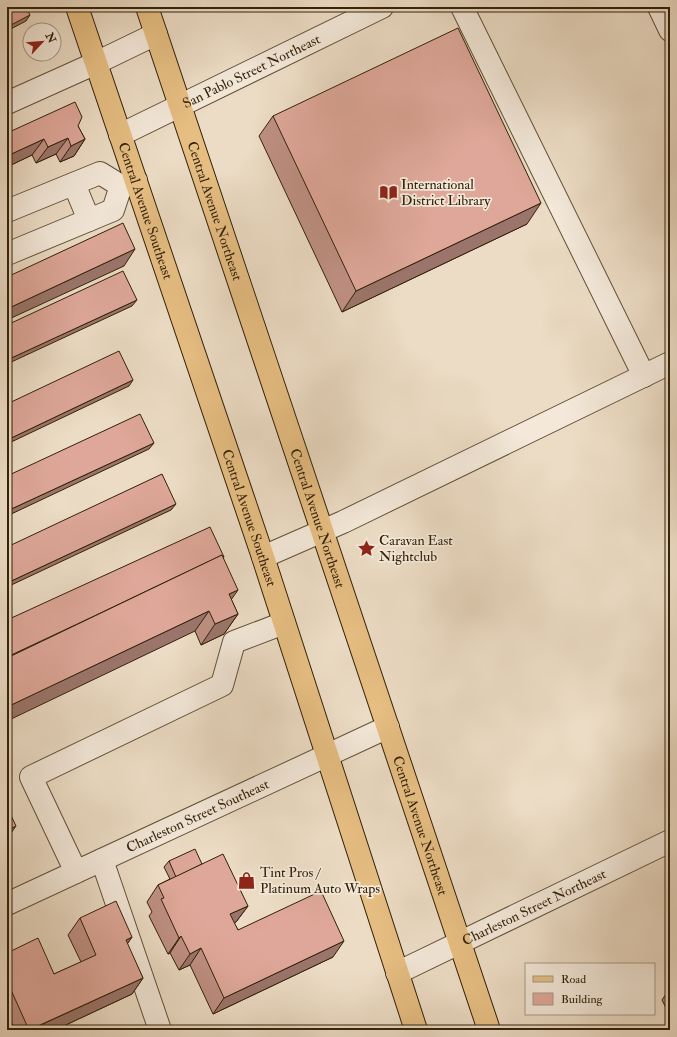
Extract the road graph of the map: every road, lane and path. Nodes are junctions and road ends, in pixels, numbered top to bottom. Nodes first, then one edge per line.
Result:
1 (77, 7) edge
2 (147, 7) edge
3 (382, 7) edge
4 (462, 7) edge
5 (659, 7) edge
6 (670, 30) edge
7 (156, 34) junction
8 (96, 63) junction
9 (7, 103) edge
10 (181, 105) junction
11 (120, 135) junction
12 (128, 183) junction
13 (74, 184) junction
14 (7, 211) edge
15 (89, 220) junction
16 (7, 254) edge
17 (670, 363) edge
18 (644, 376) junction
19 (323, 531) junction
20 (262, 557) junction
21 (284, 624) junction
22 (388, 727) junction
23 (326, 754) junction
24 (670, 841) edge
25 (102, 860) junction
26 (76, 872) junction
27 (7, 904) edge
28 (459, 942) junction
29 (397, 973) junction
30 (160, 1030) edge
31 (416, 1030) edge
32 (489, 1030) edge

1 - 8 main road, Central Avenue Southeast
2 - 7 main road, Central Avenue Northeast
3 - 10 street, San Pablo Street Northeast
4 - 18 street
5 - 6 street
7 - 8 street
7 - 10 main road, Central Avenue Northeast
8 - 9 street
8 - 11 main road, Central Avenue Southeast
10 - 11 street, San Pablo Street Northeast
10 - 19 main road, Central Avenue Northeast
11 - 12 main road, Central Avenue Southeast
12 - 13 street
12 - 15 street
12 - 20 main road, Central Avenue Southeast
13 - 14 street
13 - 15 street
15 - 16 street
17 - 18 street
18 - 19 street
19 - 20 street
19 - 22 main road, Central Avenue Northeast
20 - 21 main road, Central Avenue Southeast
21 - 23 main road, Central Avenue Southeast
21 - 26 street
22 - 23 street, Charleston Street Southeast
22 - 28 main road, Central Avenue Northeast
23 - 25 street, Charleston Street Southeast
23 - 29 main road, Central Avenue Southeast
24 - 28 street, Charleston Street Northeast
25 - 26 street, Charleston Street Southeast
25 - 30 street
26 - 27 street, Charleston Street Southeast
28 - 29 street, Charleston Street Northeast
28 - 32 main road, Central Avenue Northeast
29 - 31 main road, Central Avenue Southeast

